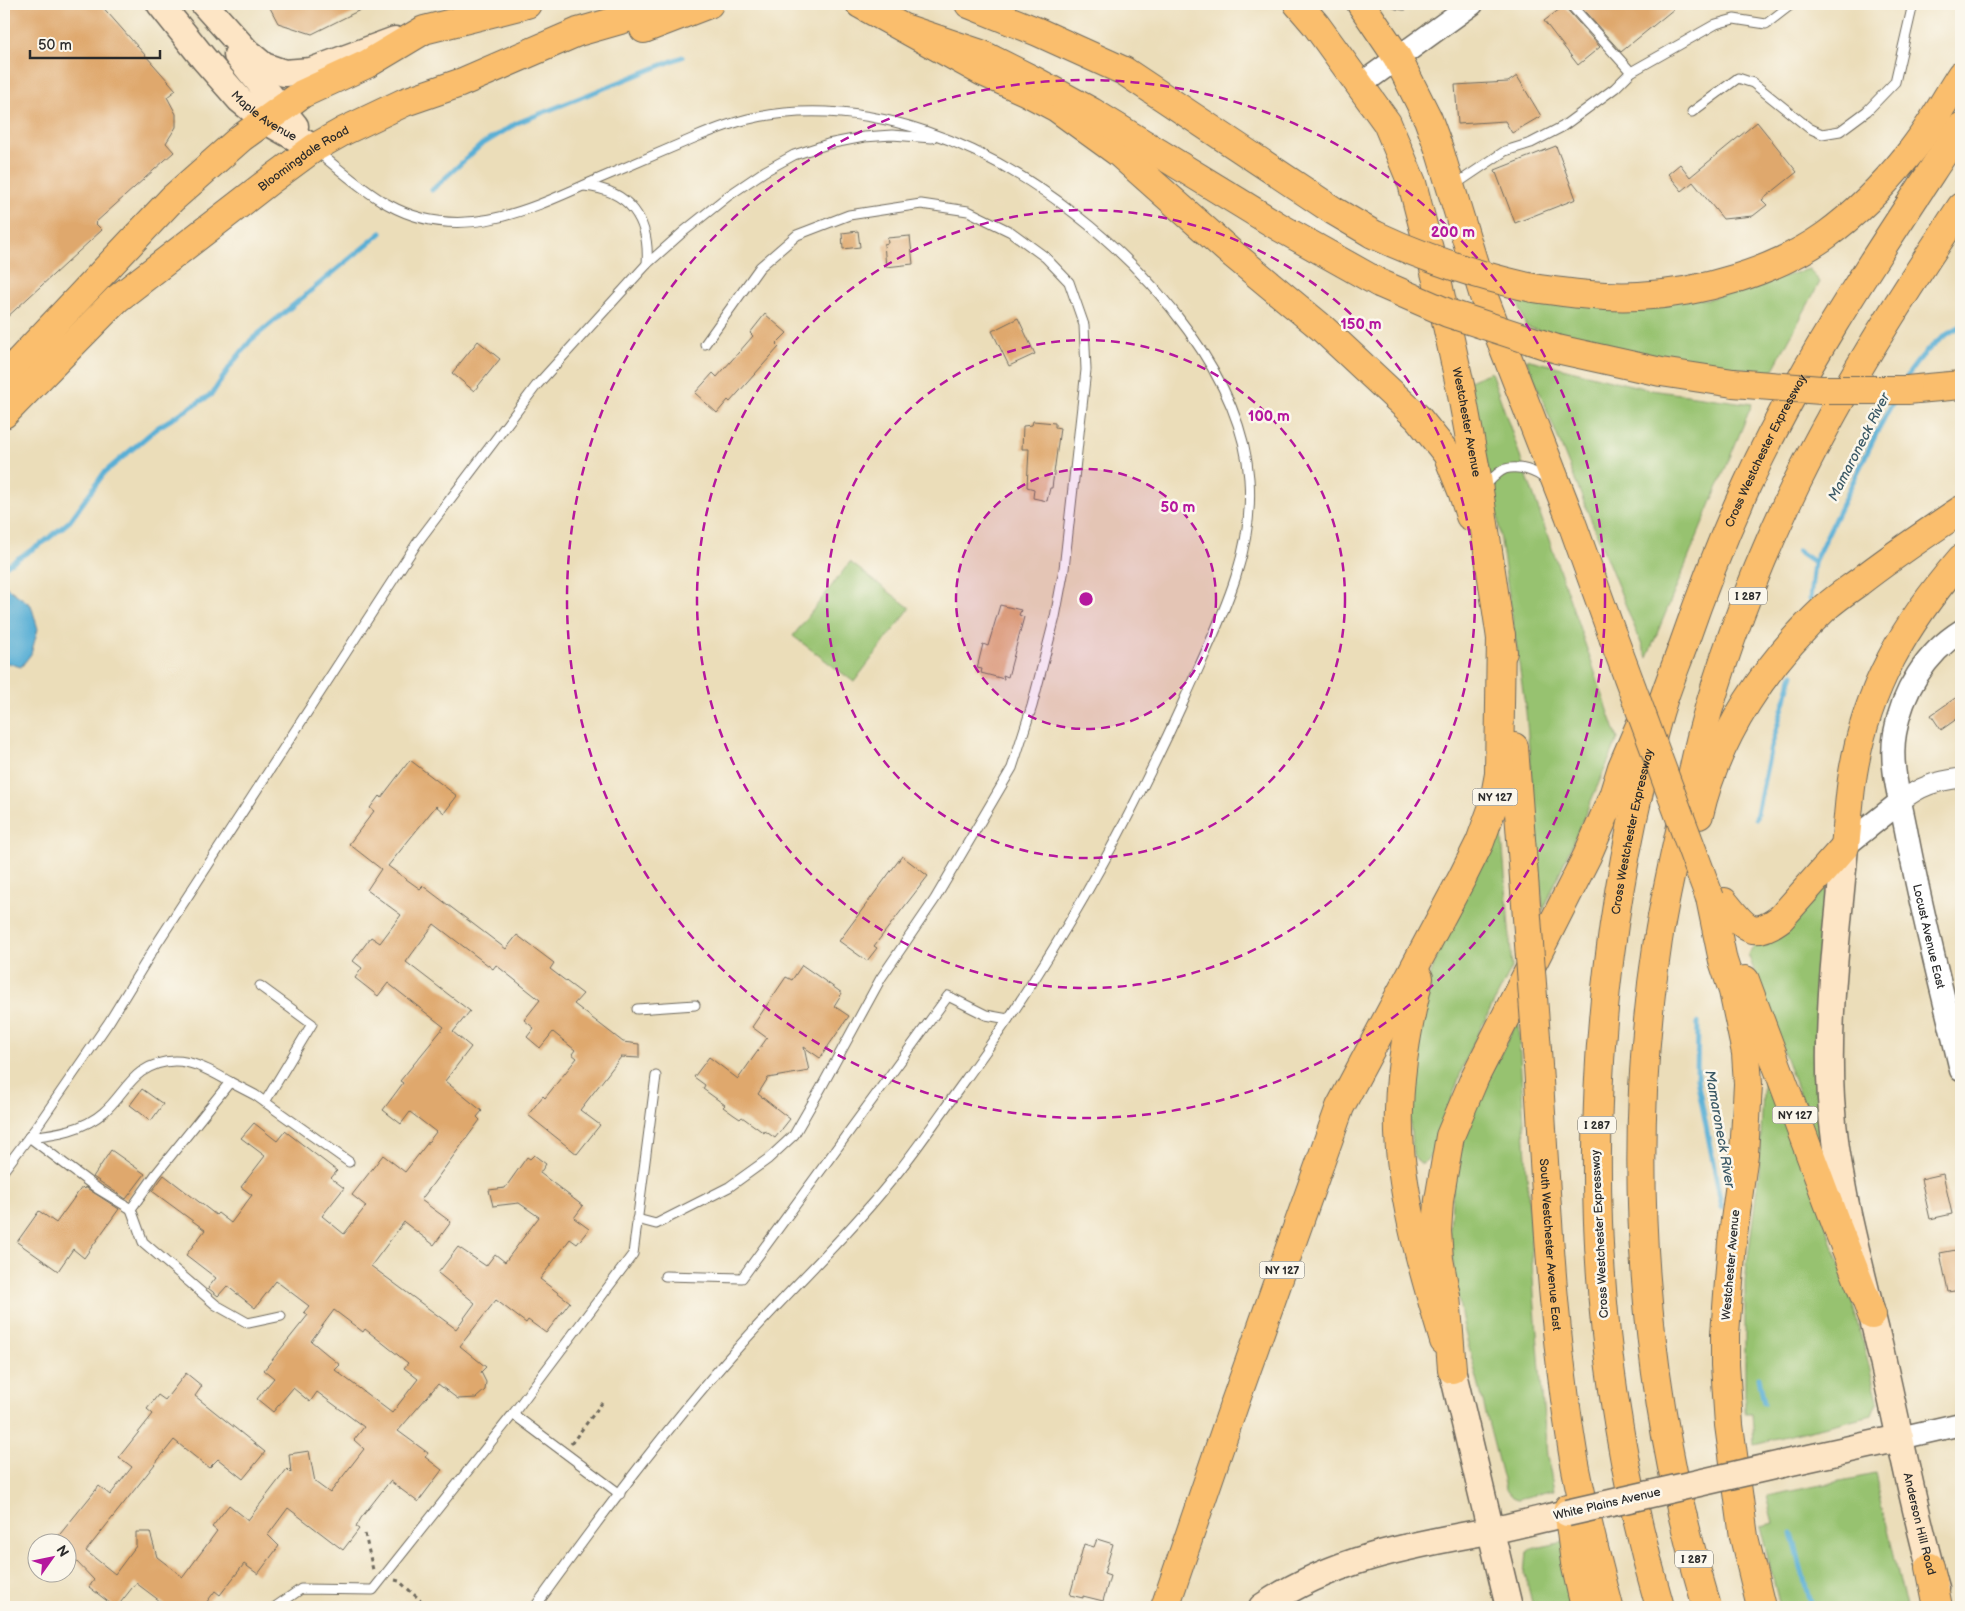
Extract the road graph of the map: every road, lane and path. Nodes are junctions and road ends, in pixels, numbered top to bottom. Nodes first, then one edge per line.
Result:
1 (160, 4) edge
2 (202, 4) edge
3 (527, 4) edge
4 (664, 4) edge
5 (709, 4) edge
6 (860, 4) edge
7 (969, 4) edge
8 (1298, 4) edge
9 (1361, 4) edge
10 (1397, 4) edge
11 (1407, 4) edge
12 (1470, 4) edge
13 (1570, 4) edge
14 (1792, 4) edge
15 (1914, 4) edge
16 (424, 30) junction
17 (907, 30) junction
18 (1397, 57) junction
19 (1631, 72) junction
20 (1961, 75) edge
21 (460, 84) junction
22 (1360, 85) junction
23 (1692, 112) dead end
24 (273, 115) junction
25 (1961, 127) edge
26 (951, 142) junction
27 (314, 148) junction
28 (584, 186) junction
29 (1451, 188) junction
30 (1961, 207) edge
31 (647, 264) junction
32 (705, 344) dead end
33 (4, 378) edge
34 (1961, 385) edge
35 (4, 414) edge
36 (1560, 491) junction
37 (1480, 492) junction
38 (1961, 510) edge
39 (1961, 559) edge
40 (1697, 604) junction
41 (1500, 622) junction
42 (1961, 631) edge
43 (1961, 778) edge
44 (1900, 802) junction
45 (1845, 846) junction
46 (1524, 878) joint
47 (1717, 910) junction
48 (1428, 945) junction
49 (260, 986) dead end
50 (695, 1005) dead end
51 (1650, 1008) junction
52 (637, 1009) dead end
53 (1008, 1019) junction
54 (1961, 1070) edge
55 (656, 1076) dead end
56 (230, 1082) junction
57 (266, 1102) junction
58 (29, 1137) junction
59 (349, 1162) dead end
60 (4, 1170) edge
61 (131, 1209) junction
62 (637, 1219) junction
63 (665, 1276) dead end
64 (1872, 1314) junction
65 (281, 1316) dead end
66 (1558, 1336) junction
67 (1452, 1369) junction
68 (602, 1403) dead end
69 (513, 1414) junction
70 (1961, 1424) edge
71 (1900, 1438) junction
72 (565, 1453) junction
73 (620, 1494) junction
74 (1490, 1531) junction
75 (1930, 1567) joint
76 (275, 1607) edge
77 (535, 1607) edge
78 (1165, 1607) edge
79 (1262, 1607) edge
80 (1509, 1607) edge
81 (1584, 1607) edge
82 (1609, 1607) edge
83 (1660, 1607) edge
84 (1707, 1607) edge
85 (1761, 1607) edge
86 (1940, 1607) edge

1 - 24 main road, Maple Avenue
2 - 16 main road
2 - 24 main road, Maple Avenue
3 - 16 main road
4 - 21 main road, Bloomingdale Road
5 - 21 main road
6 - 17 main road
7 - 20 main road, bridge
8 - 22 main road, Westchester Avenue
9 - 18 main road
10 - 11 lane
12 - 18 street
13 - 19 lane
14 - 19 lane
15 - 23 lane
16 - 24 main road
17 - 34 main road, bridge
17 - 41 main road
18 - 22 street
18 - 29 main road
19 - 29 lane
21 - 27 main road, Bloomingdale Road
22 - 37 main road, Westchester Avenue
24 - 27 main road, Maple Avenue
24 - 33 main road
25 - 40 main road, Cross Westchester Expressway / I 287
26 - 28 lane
26 - 31 lane
26 - 53 lane
27 - 28 lane
27 - 35 main road, Bloomingdale Road
28 - 31 lane
29 - 36 main road
30 - 51 main road, I 287
31 - 58 lane
32 - 62 lane
36 - 37 lane
36 - 47 main road, bridge
37 - 41 main road, Westchester Avenue
38 - 51 main road
39 - 45 main road
40 - 67 main road
40 - 83 main road, Cross Westchester Expressway / I 287
41 - 46 main road, Westchester Avenue
41 - 48 main road, NY 127
42 - 44 street, Locust Avenue East
43 - 44 street
44 - 45 street
44 - 54 street, Locust Avenue East
45 - 47 main road
45 - 64 main road
46 - 66 main road, South Westchester Avenue East, bridge
47 - 64 main road, NY 127
47 - 85 main road, Westchester Avenue
48 - 67 main road
48 - 78 main road, NY 127
49 - 57 lane
50 - 52 lane
51 - 84 main road, I 287
53 - 63 lane
53 - 73 lane
55 - 62 lane
56 - 57 lane
56 - 58 lane
56 - 61 lane
57 - 59 lane
58 - 60 lane
58 - 61 lane
61 - 65 lane
62 - 69 lane
64 - 71 main road, NY 127
66 - 81 main road
66 - 82 main road, South Westchester Avenue East
67 - 74 main road
68 - 72 path
69 - 72 lane
69 - 76 lane
70 - 71 street, White Plains Avenue
71 - 74 main road, White Plains Avenue, bridge
71 - 75 main road, Anderson Hill Road
72 - 73 lane
73 - 77 lane
74 - 79 main road, White Plains Avenue
74 - 80 main road
75 - 86 main road

